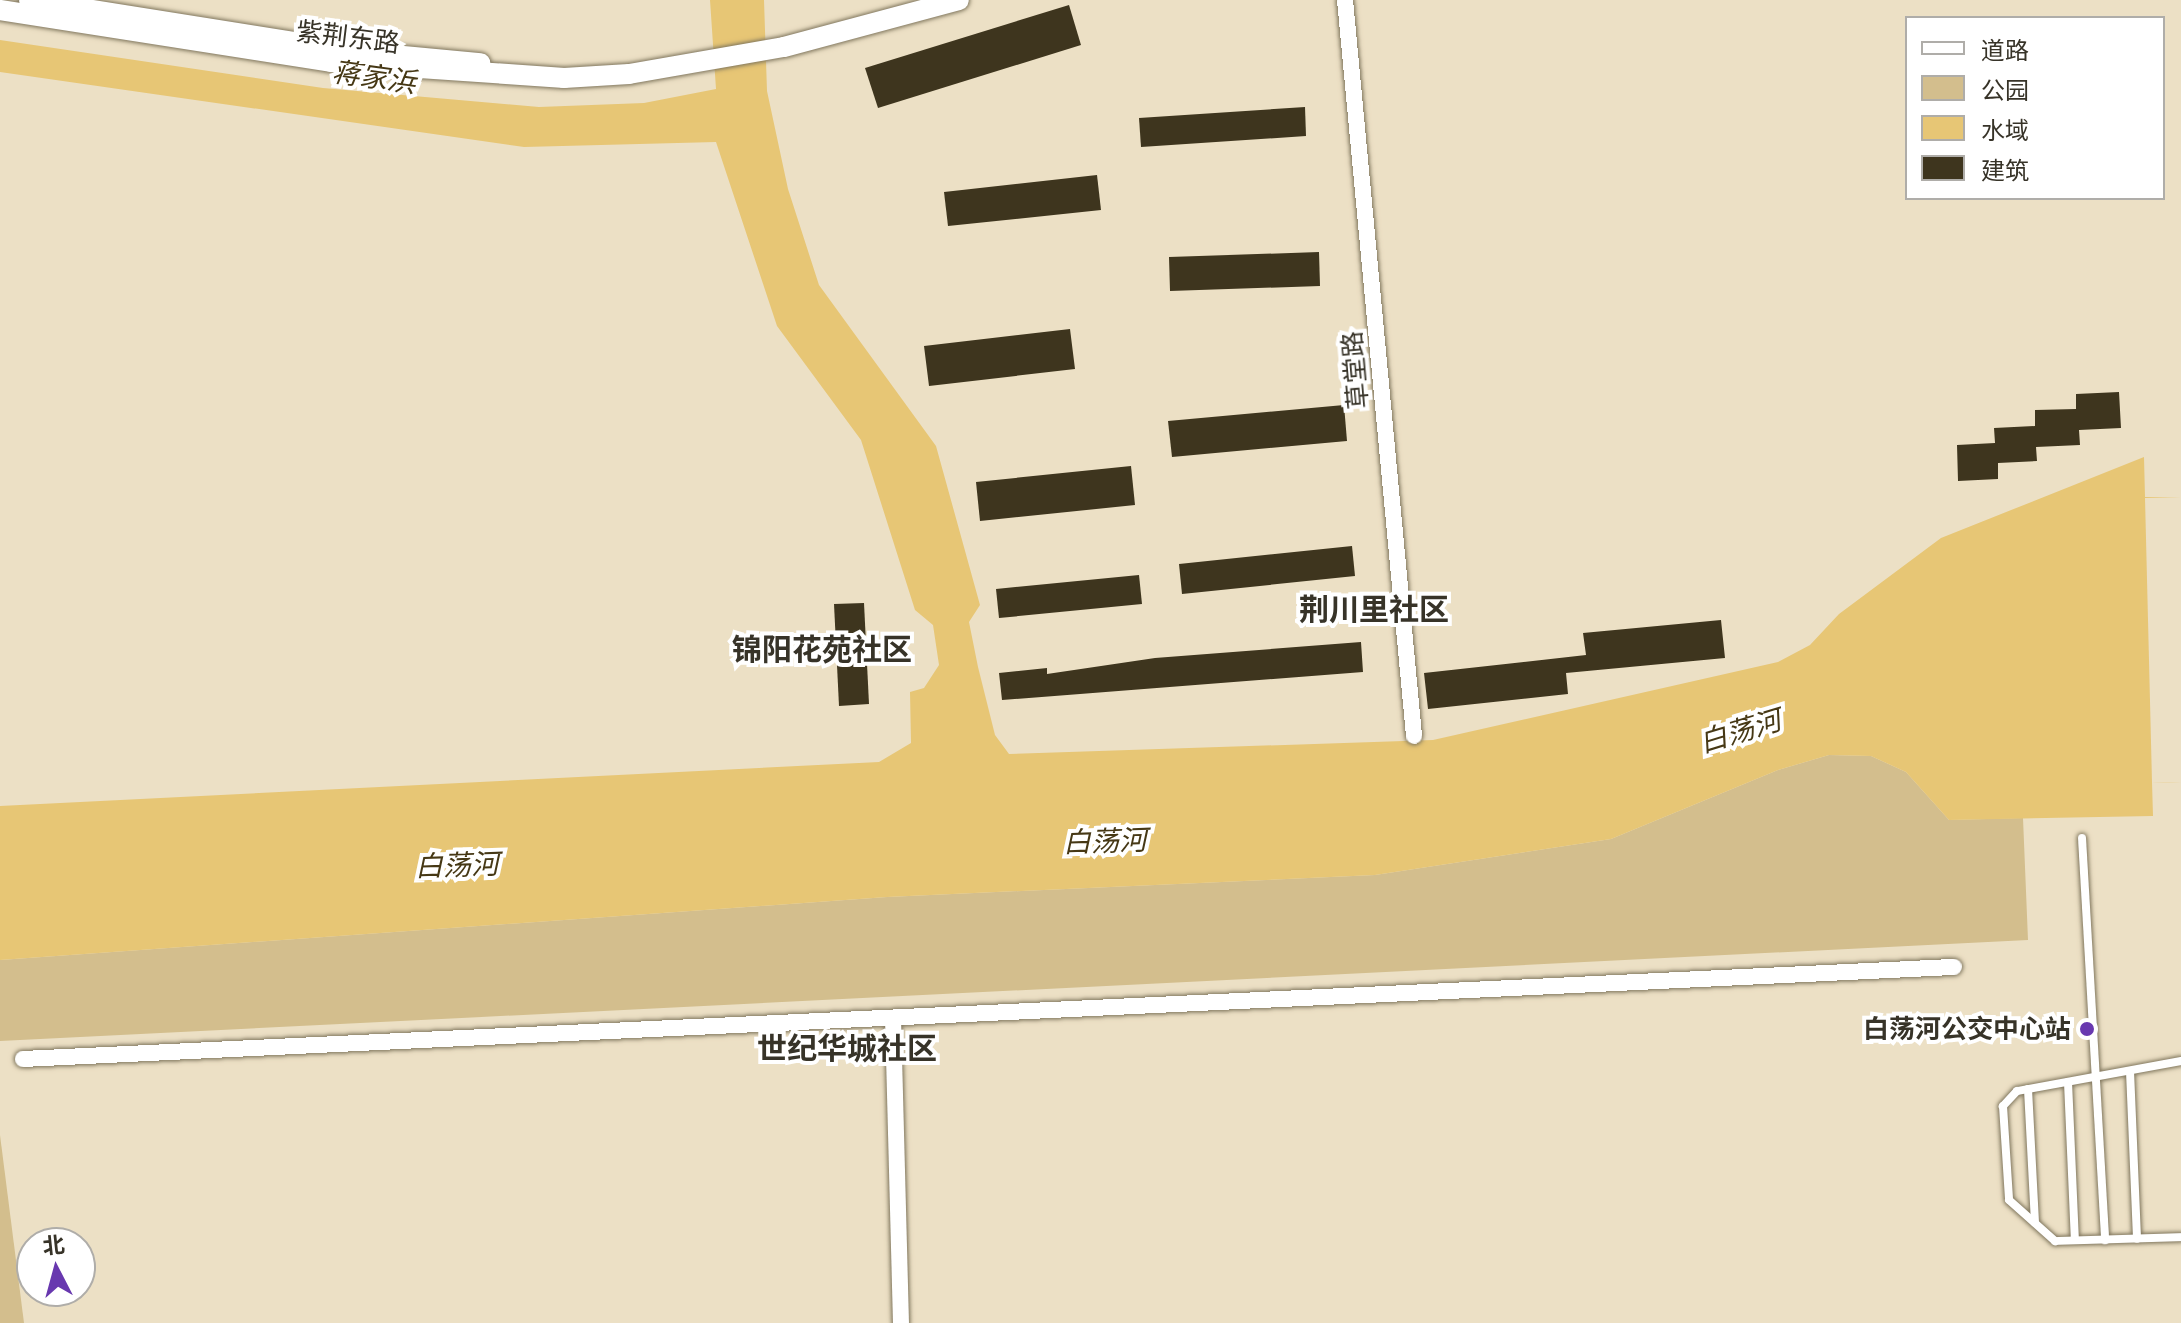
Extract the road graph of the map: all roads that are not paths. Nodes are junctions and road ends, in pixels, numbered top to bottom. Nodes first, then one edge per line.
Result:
1 (29, 0) edge
2 (917, 0) edge
3 (959, 0) edge
4 (1345, 0) edge
5 (0, 10) edge
6 (782, 42) junction
7 (690, 60) junction
8 (1414, 736) dead end
9 (2082, 838) dead end
10 (1954, 967) dead end
11 (893, 1018) junction
12 (23, 1059) dead end
13 (2181, 1061) edge
14 (2130, 1071) junction
15 (2097, 1076) junction
16 (2068, 1082) junction
17 (2028, 1089) junction
18 (2035, 1223) junction
19 (2181, 1237) edge
20 (2137, 1239) junction
21 (2075, 1240) junction
22 (2105, 1240) junction
23 (901, 1323) edge

1 - 7 street, 紫荆东路
2 - 6 street
3 - 6 street
4 - 8 street, 草堂路
5 - 7 street, 紫荆东路
6 - 7 street
9 - 15 lane
10 - 11 street
11 - 12 street
11 - 23 street
13 - 14 lane
14 - 15 lane
14 - 20 lane
15 - 16 lane
15 - 22 lane
16 - 17 lane
16 - 21 lane
17 - 18 lane
17 - 18 lane
18 - 21 lane
19 - 20 lane
20 - 22 lane
21 - 22 lane

